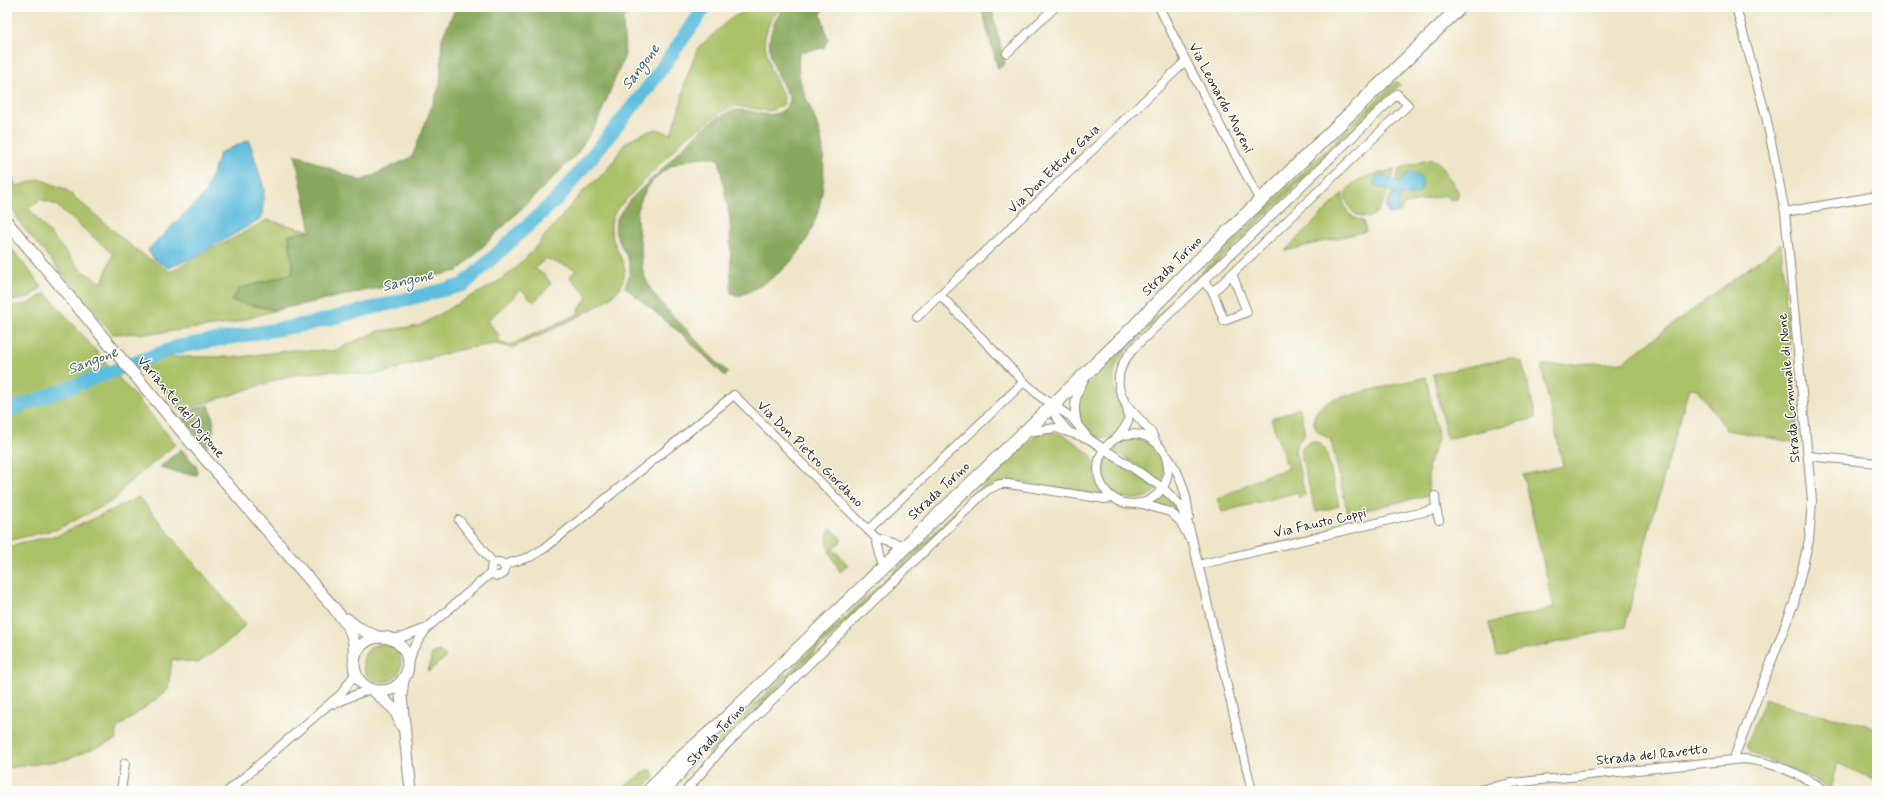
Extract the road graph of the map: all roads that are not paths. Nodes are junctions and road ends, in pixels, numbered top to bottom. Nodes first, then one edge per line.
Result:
1 (1055, 7) edge
2 (1159, 7) edge
3 (1460, 7) edge
4 (1736, 7) edge
5 (1007, 53) dead end
6 (1186, 61) junction
7 (1877, 196) edge
8 (1260, 201) junction
9 (1786, 212) junction
10 (7, 222) edge
11 (1230, 256) junction
12 (1240, 267) junction
13 (1232, 274) junction
14 (1203, 281) junction
15 (1213, 292) junction
16 (940, 295) junction
17 (917, 317) dead end
18 (1088, 372) junction
19 (1024, 382) junction
20 (1126, 403) junction
21 (1052, 406) junction
22 (1077, 424) junction
23 (1025, 432) junction
24 (1068, 432) junction
25 (1118, 437) junction
26 (1089, 439) junction
27 (1155, 441) junction
28 (1104, 449) junction
29 (1166, 454) junction
30 (1809, 456) junction
31 (1877, 464) edge
32 (1163, 488) junction
33 (1435, 496) dead end
34 (1113, 498) junction
35 (1139, 503) junction
36 (1436, 509) junction
37 (459, 520) dead end
38 (1439, 520) dead end
39 (1189, 526) junction
40 (868, 530) junction
41 (876, 538) junction
42 (904, 546) junction
43 (1194, 547) junction
44 (493, 563) junction
45 (503, 565) junction
46 (1198, 565) junction
47 (883, 567) junction
48 (491, 573) junction
49 (334, 608) junction
50 (427, 628) junction
51 (377, 637) junction
52 (390, 639) junction
53 (354, 657) junction
54 (408, 666) junction
55 (355, 674) junction
56 (404, 679) junction
57 (372, 690) junction
58 (317, 715) junction
59 (719, 725) junction
60 (404, 733) junction
61 (1733, 760) junction
62 (125, 763) dead end
63 (121, 791) edge
64 (228, 791) edge
65 (411, 791) edge
66 (649, 791) edge
67 (664, 791) edge
68 (670, 791) edge
69 (686, 791) edge
70 (1252, 791) edge
71 (1475, 791) edge
72 (1826, 791) edge

1 - 5 street
2 - 6 street, Via Leonardo Moreni
3 - 8 main road, Strada Torino
4 - 9 street, Strada Comunale di None
6 - 8 street, Via Leonardo Moreni
6 - 16 street, Via Don Ettore Gaia
7 - 9 street
8 - 18 main road, Strada Torino
9 - 30 street, Strada Comunale di None
10 - 49 street, Variante del Dojrone
11 - 12 street
11 - 12 street
11 - 14 street
12 - 13 street
13 - 15 street
13 - 15 street
14 - 15 street
14 - 20 street
16 - 17 street, Via Don Ettore Gaia
16 - 19 street
18 - 21 main road, Strada Torino
18 - 22 street
19 - 21 street
19 - 40 street, Strada Torino
20 - 25 street
20 - 27 street
21 - 22 street
21 - 23 main road, Strada Torino
21 - 24 street
22 - 26 street
23 - 24 street
23 - 42 main road, Strada Torino
24 - 26 street
25 - 27 street
25 - 28 street
26 - 28 street
27 - 29 street
28 - 32 street
28 - 34 street
29 - 32 street
29 - 39 street
30 - 31 street
30 - 61 street, Strada Comunale di None
32 - 35 street
32 - 39 street
33 - 36 street
34 - 35 street
34 - 69 street, Strada Torino
35 - 43 street
36 - 38 street
36 - 46 street, Via Fausto Coppi
37 - 44 street
39 - 43 street
40 - 41 street
40 - 45 street, Via Don Pietro Giordano
41 - 42 street
41 - 47 street
42 - 47 main road, Strada Torino
43 - 46 street
44 - 45 street
44 - 48 street
45 - 48 street
46 - 70 street
47 - 59 main road, Strada Torino
48 - 50 street
49 - 51 street, Variante del Dojrone
49 - 53 street, Variante del Dojrone
50 - 52 street
50 - 54 street
51 - 52 street
51 - 53 street
52 - 54 street
53 - 55 street
54 - 56 street
55 - 57 street
55 - 58 street
56 - 57 street
56 - 60 street
57 - 58 street
57 - 60 street
58 - 64 street
59 - 66 main road, Strada Torino
59 - 67 main road, Strada Torino
59 - 68 main road
60 - 65 street
61 - 71 street, Strada del Ravetto
61 - 72 street, Strada del Ravetto
62 - 63 street

